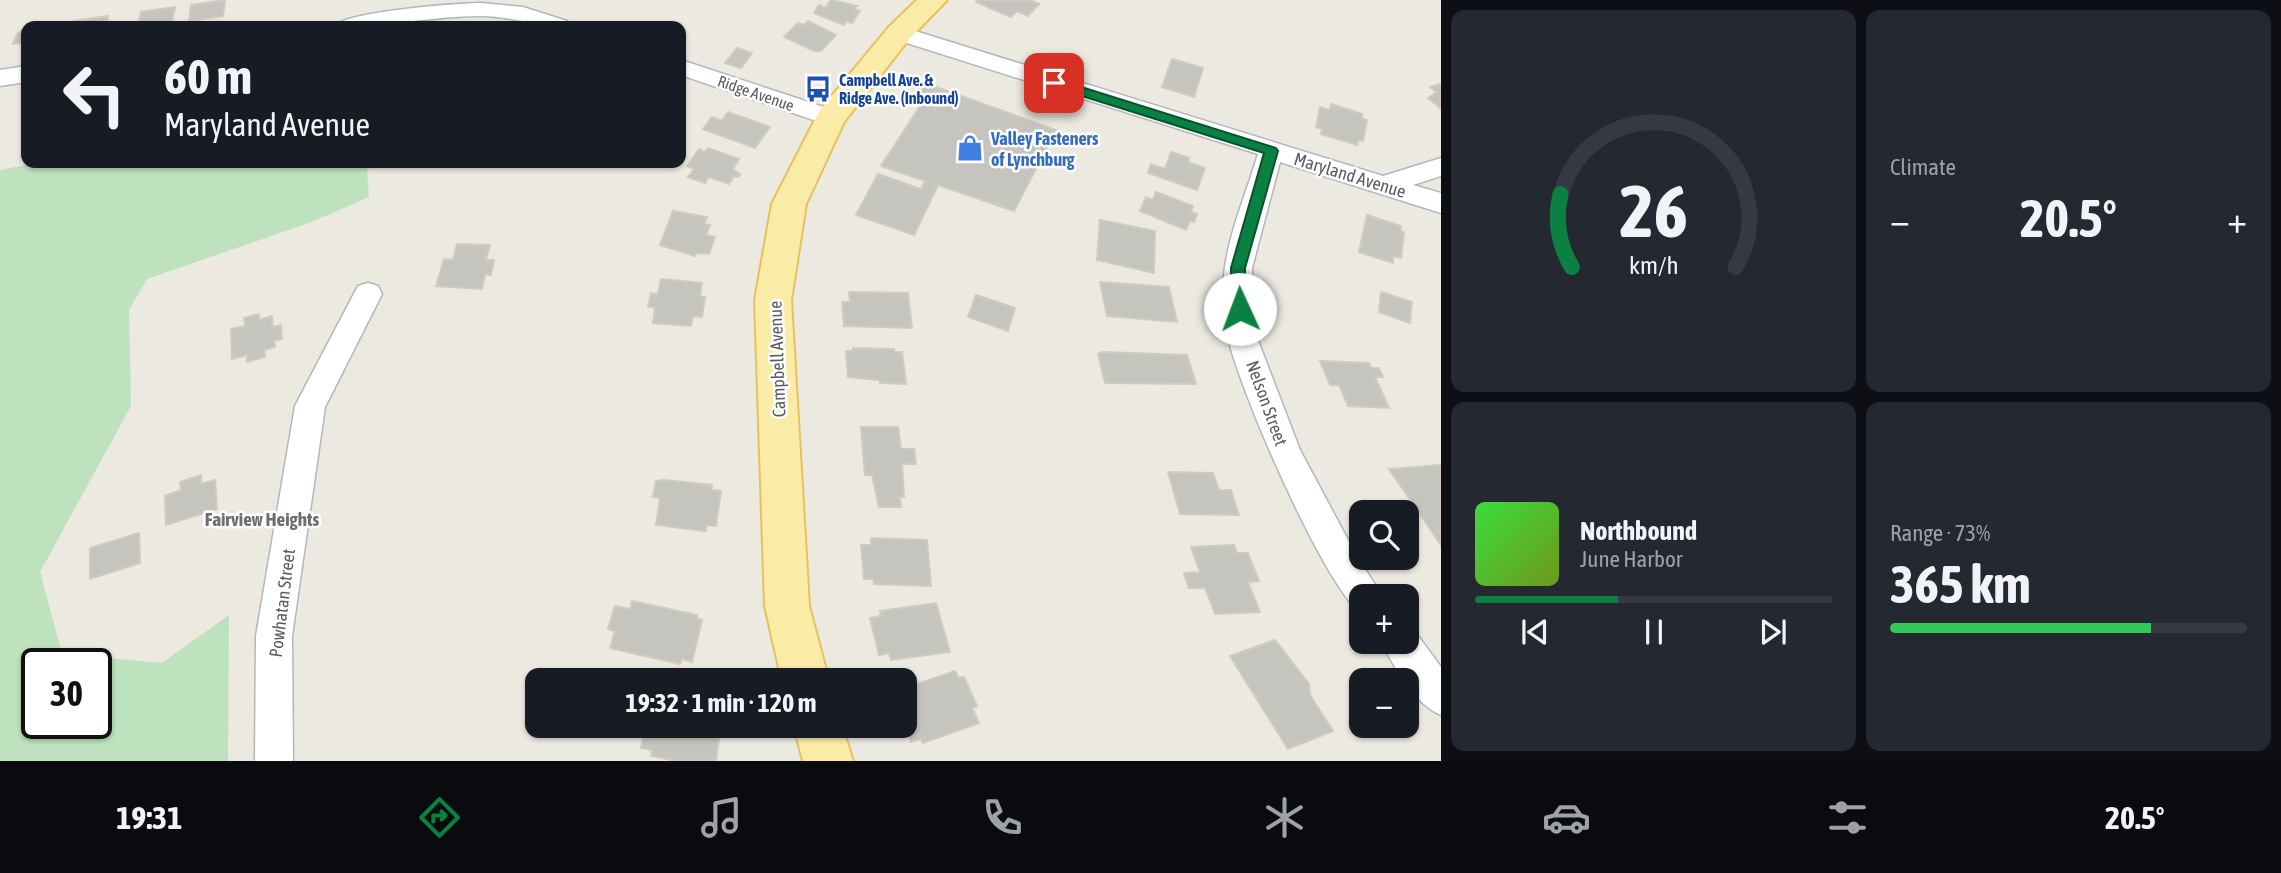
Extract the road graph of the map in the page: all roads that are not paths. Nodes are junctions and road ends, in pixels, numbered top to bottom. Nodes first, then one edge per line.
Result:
1 (933, 0) edge
2 (381, 21) edge
3 (543, 21) edge
4 (899, 33) junction
5 (686, 70) edge
6 (21, 75) edge
7 (0, 78) edge
8 (831, 118) junction
9 (1271, 151) junction
10 (1441, 167) edge
11 (1383, 185) junction
12 (1441, 203) edge
13 (368, 294) dead end
14 (1356, 584) edge
15 (1409, 654) edge
16 (803, 668) edge
17 (1441, 697) edge
18 (821, 738) edge
19 (274, 761) edge
20 (828, 761) edge

1 - 4 main road, Campbell Avenue
2 - 3 street
4 - 8 main road, Campbell Avenue
4 - 9 street, Maryland Avenue
5 - 8 street, Ridge Avenue
6 - 7 street
8 - 16 main road, Campbell Avenue
9 - 11 street, Maryland Avenue
9 - 14 street, Nelson Street
10 - 11 street
11 - 12 street, Maryland Avenue
13 - 19 street, Powhatan Street
15 - 17 street
18 - 20 main road

